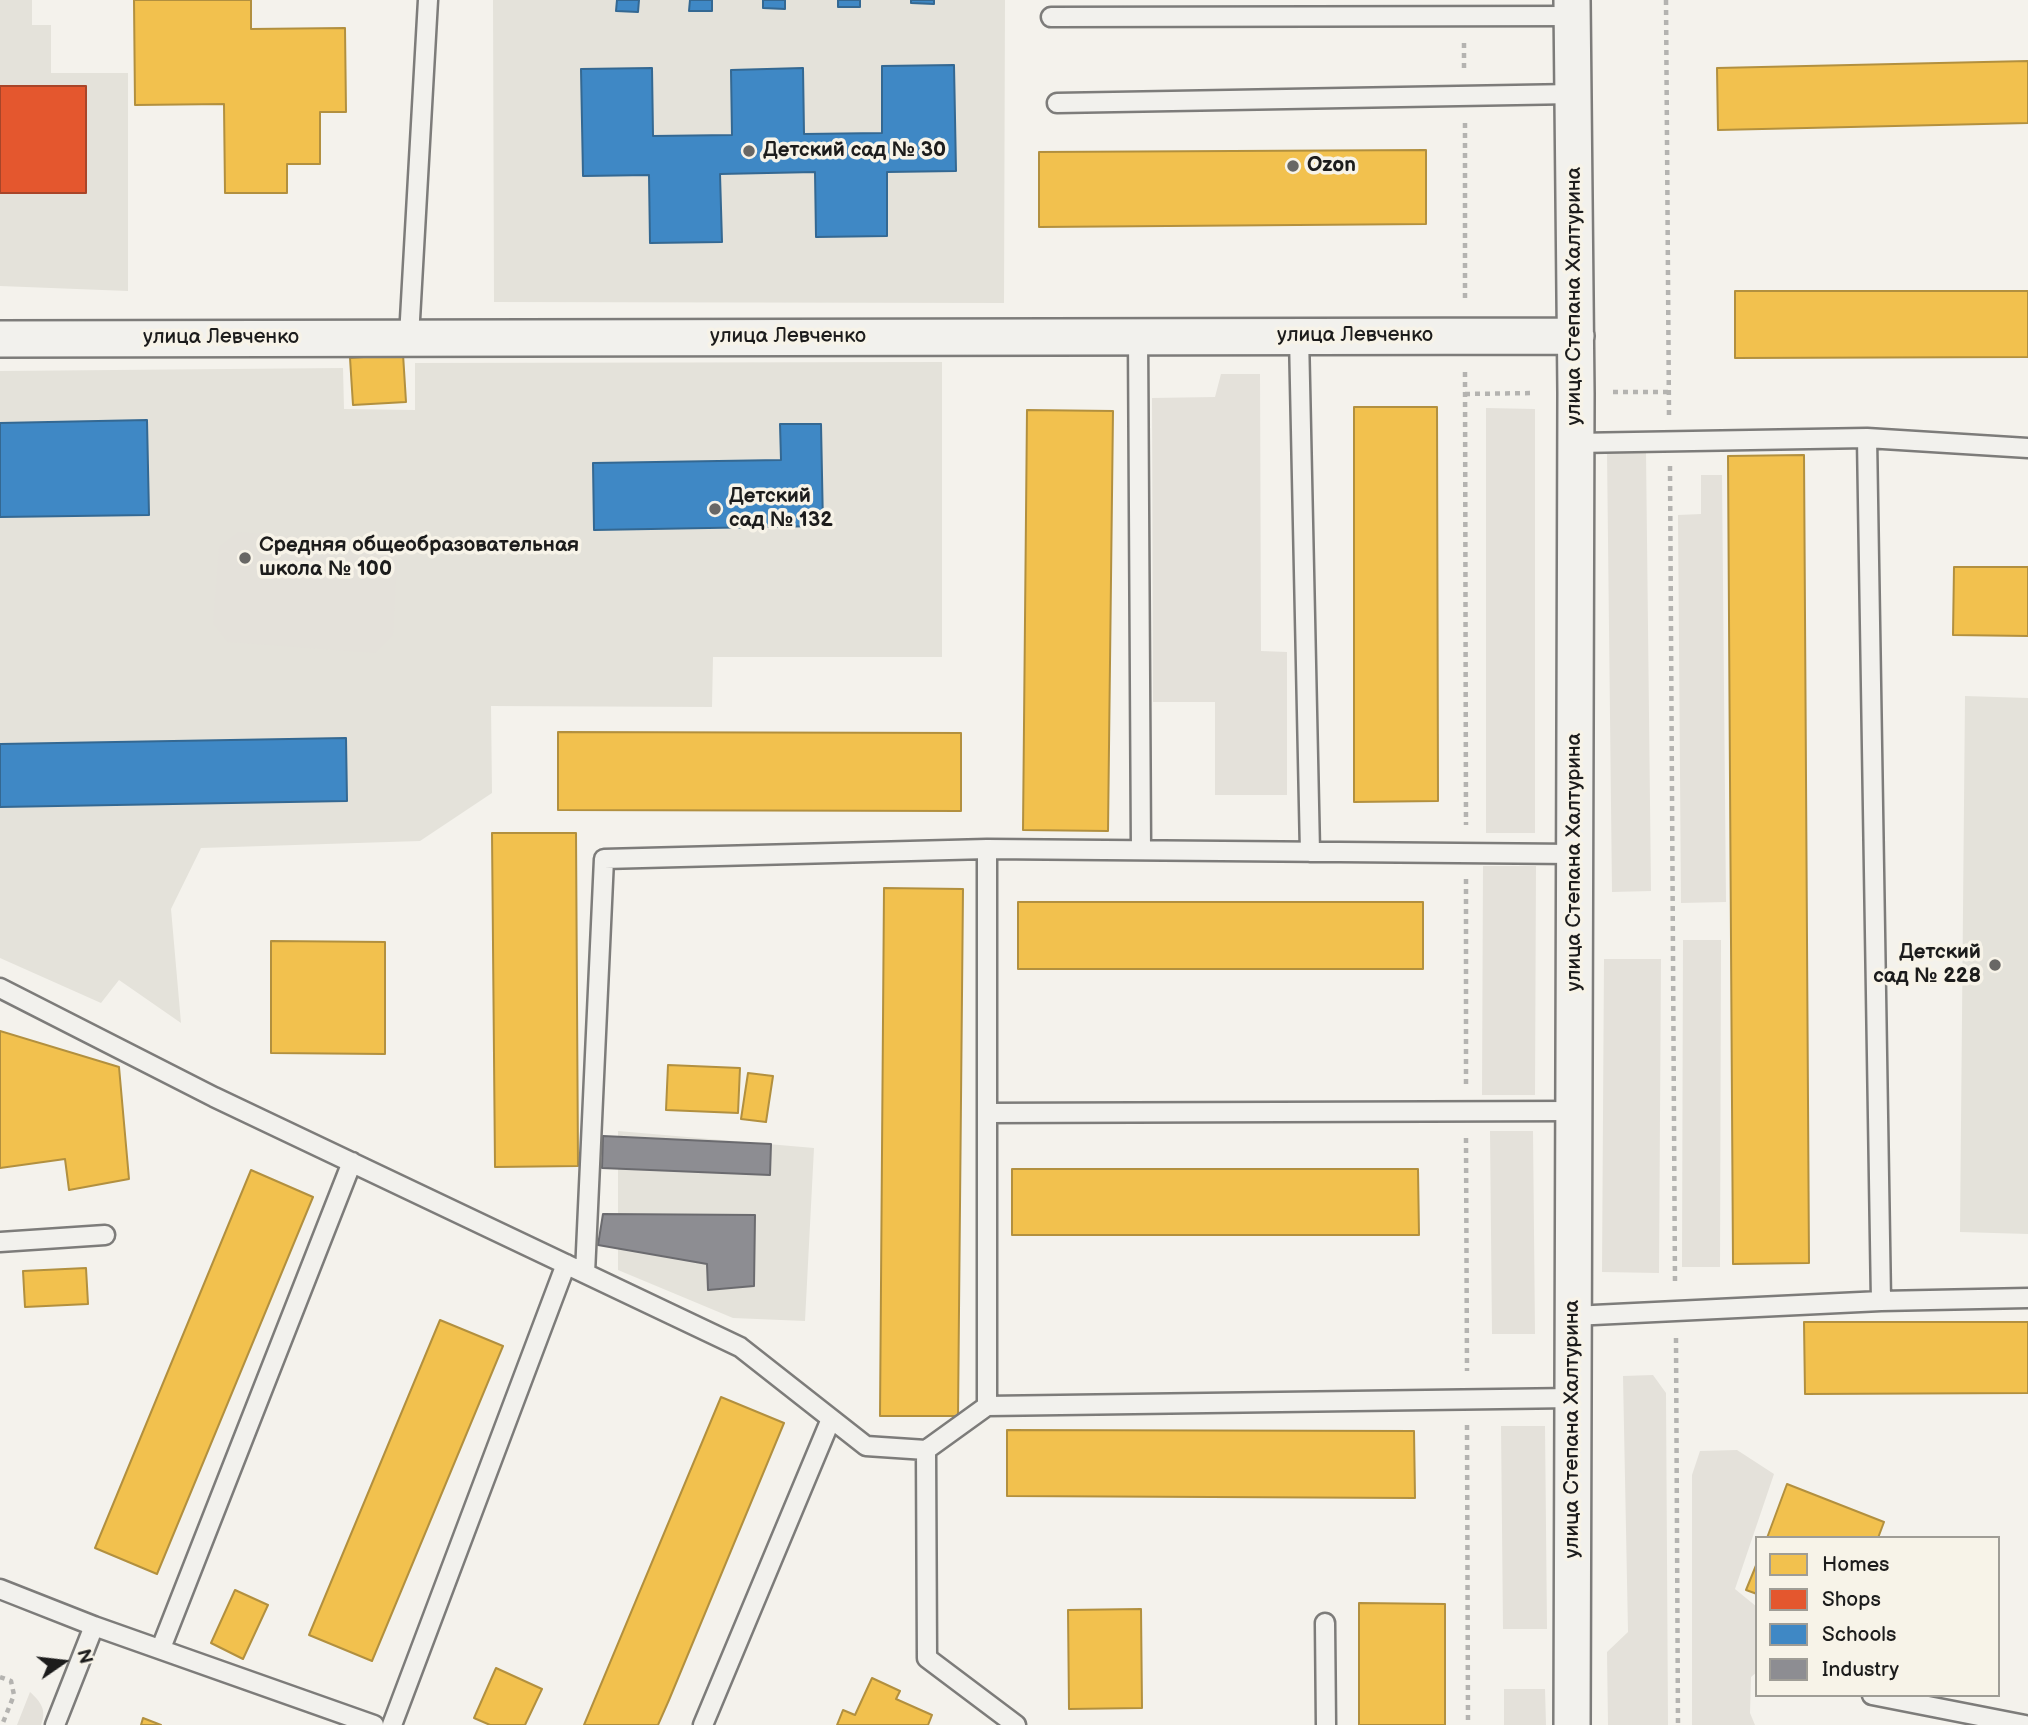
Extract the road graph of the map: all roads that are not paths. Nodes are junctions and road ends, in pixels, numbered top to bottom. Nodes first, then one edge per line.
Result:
1 (428, 0) edge
2 (1573, 8) edge
3 (1051, 17) dead end
4 (1573, 94) junction
5 (1057, 103) dead end
6 (1138, 336) junction
7 (1299, 336) junction
8 (1576, 336) junction
9 (409, 337) junction
10 (0, 339) edge
11 (1867, 438) junction
12 (1576, 443) junction
13 (2028, 448) edge
14 (987, 849) junction
15 (1141, 850) junction
16 (1310, 852) junction
17 (1575, 854) junction
18 (0, 988) edge
19 (1574, 1111) junction
20 (987, 1113) junction
21 (352, 1163) junction
22 (105, 1236) dead end
23 (0, 1242) edge
24 (566, 1264) junction
25 (585, 1273) junction
26 (2028, 1298) edge
27 (1881, 1301) junction
28 (1573, 1316) junction
29 (1573, 1398) junction
30 (987, 1406) junction
31 (831, 1419) junction
32 (926, 1450) junction
33 (0, 1589) edge
34 (1325, 1623) dead end
35 (94, 1626) junction
36 (161, 1648) junction
37 (1882, 1697) edge
38 (55, 1725) edge
39 (374, 1725) edge
40 (392, 1725) edge
41 (703, 1725) edge
42 (1016, 1725) edge
43 (1326, 1725) edge
44 (1572, 1725) edge
45 (2027, 1725) edge

1 - 9 lane
2 - 3 lane
2 - 4 street, улица Степана Халтурина
4 - 5 lane
4 - 8 street, улица Степана Халтурина
6 - 7 street, улица Левченко
6 - 9 street, улица Левченко
6 - 15 lane
7 - 8 street, улица Левченко
7 - 16 lane
8 - 12 street, улица Степана Халтурина
9 - 10 street, улица Левченко
11 - 12 lane
11 - 13 lane
11 - 27 lane
12 - 17 street, улица Степана Халтурина
14 - 15 lane
14 - 20 lane
14 - 25 lane
15 - 16 lane
16 - 17 lane
17 - 19 street, улица Степана Халтурина
18 - 21 lane
19 - 20 lane
19 - 28 street, улица Степана Халтурина
20 - 30 lane
21 - 24 lane
21 - 36 lane
22 - 23 lane
24 - 25 lane
24 - 40 lane
25 - 31 lane
26 - 27 lane
27 - 28 lane
28 - 29 street, улица Степана Халтурина
29 - 30 lane
29 - 44 street, улица Степана Халтурина
30 - 32 lane
31 - 32 lane
31 - 41 lane
32 - 42 lane
33 - 35 lane
34 - 43 lane
35 - 36 lane
35 - 38 lane
36 - 39 lane
37 - 45 lane

